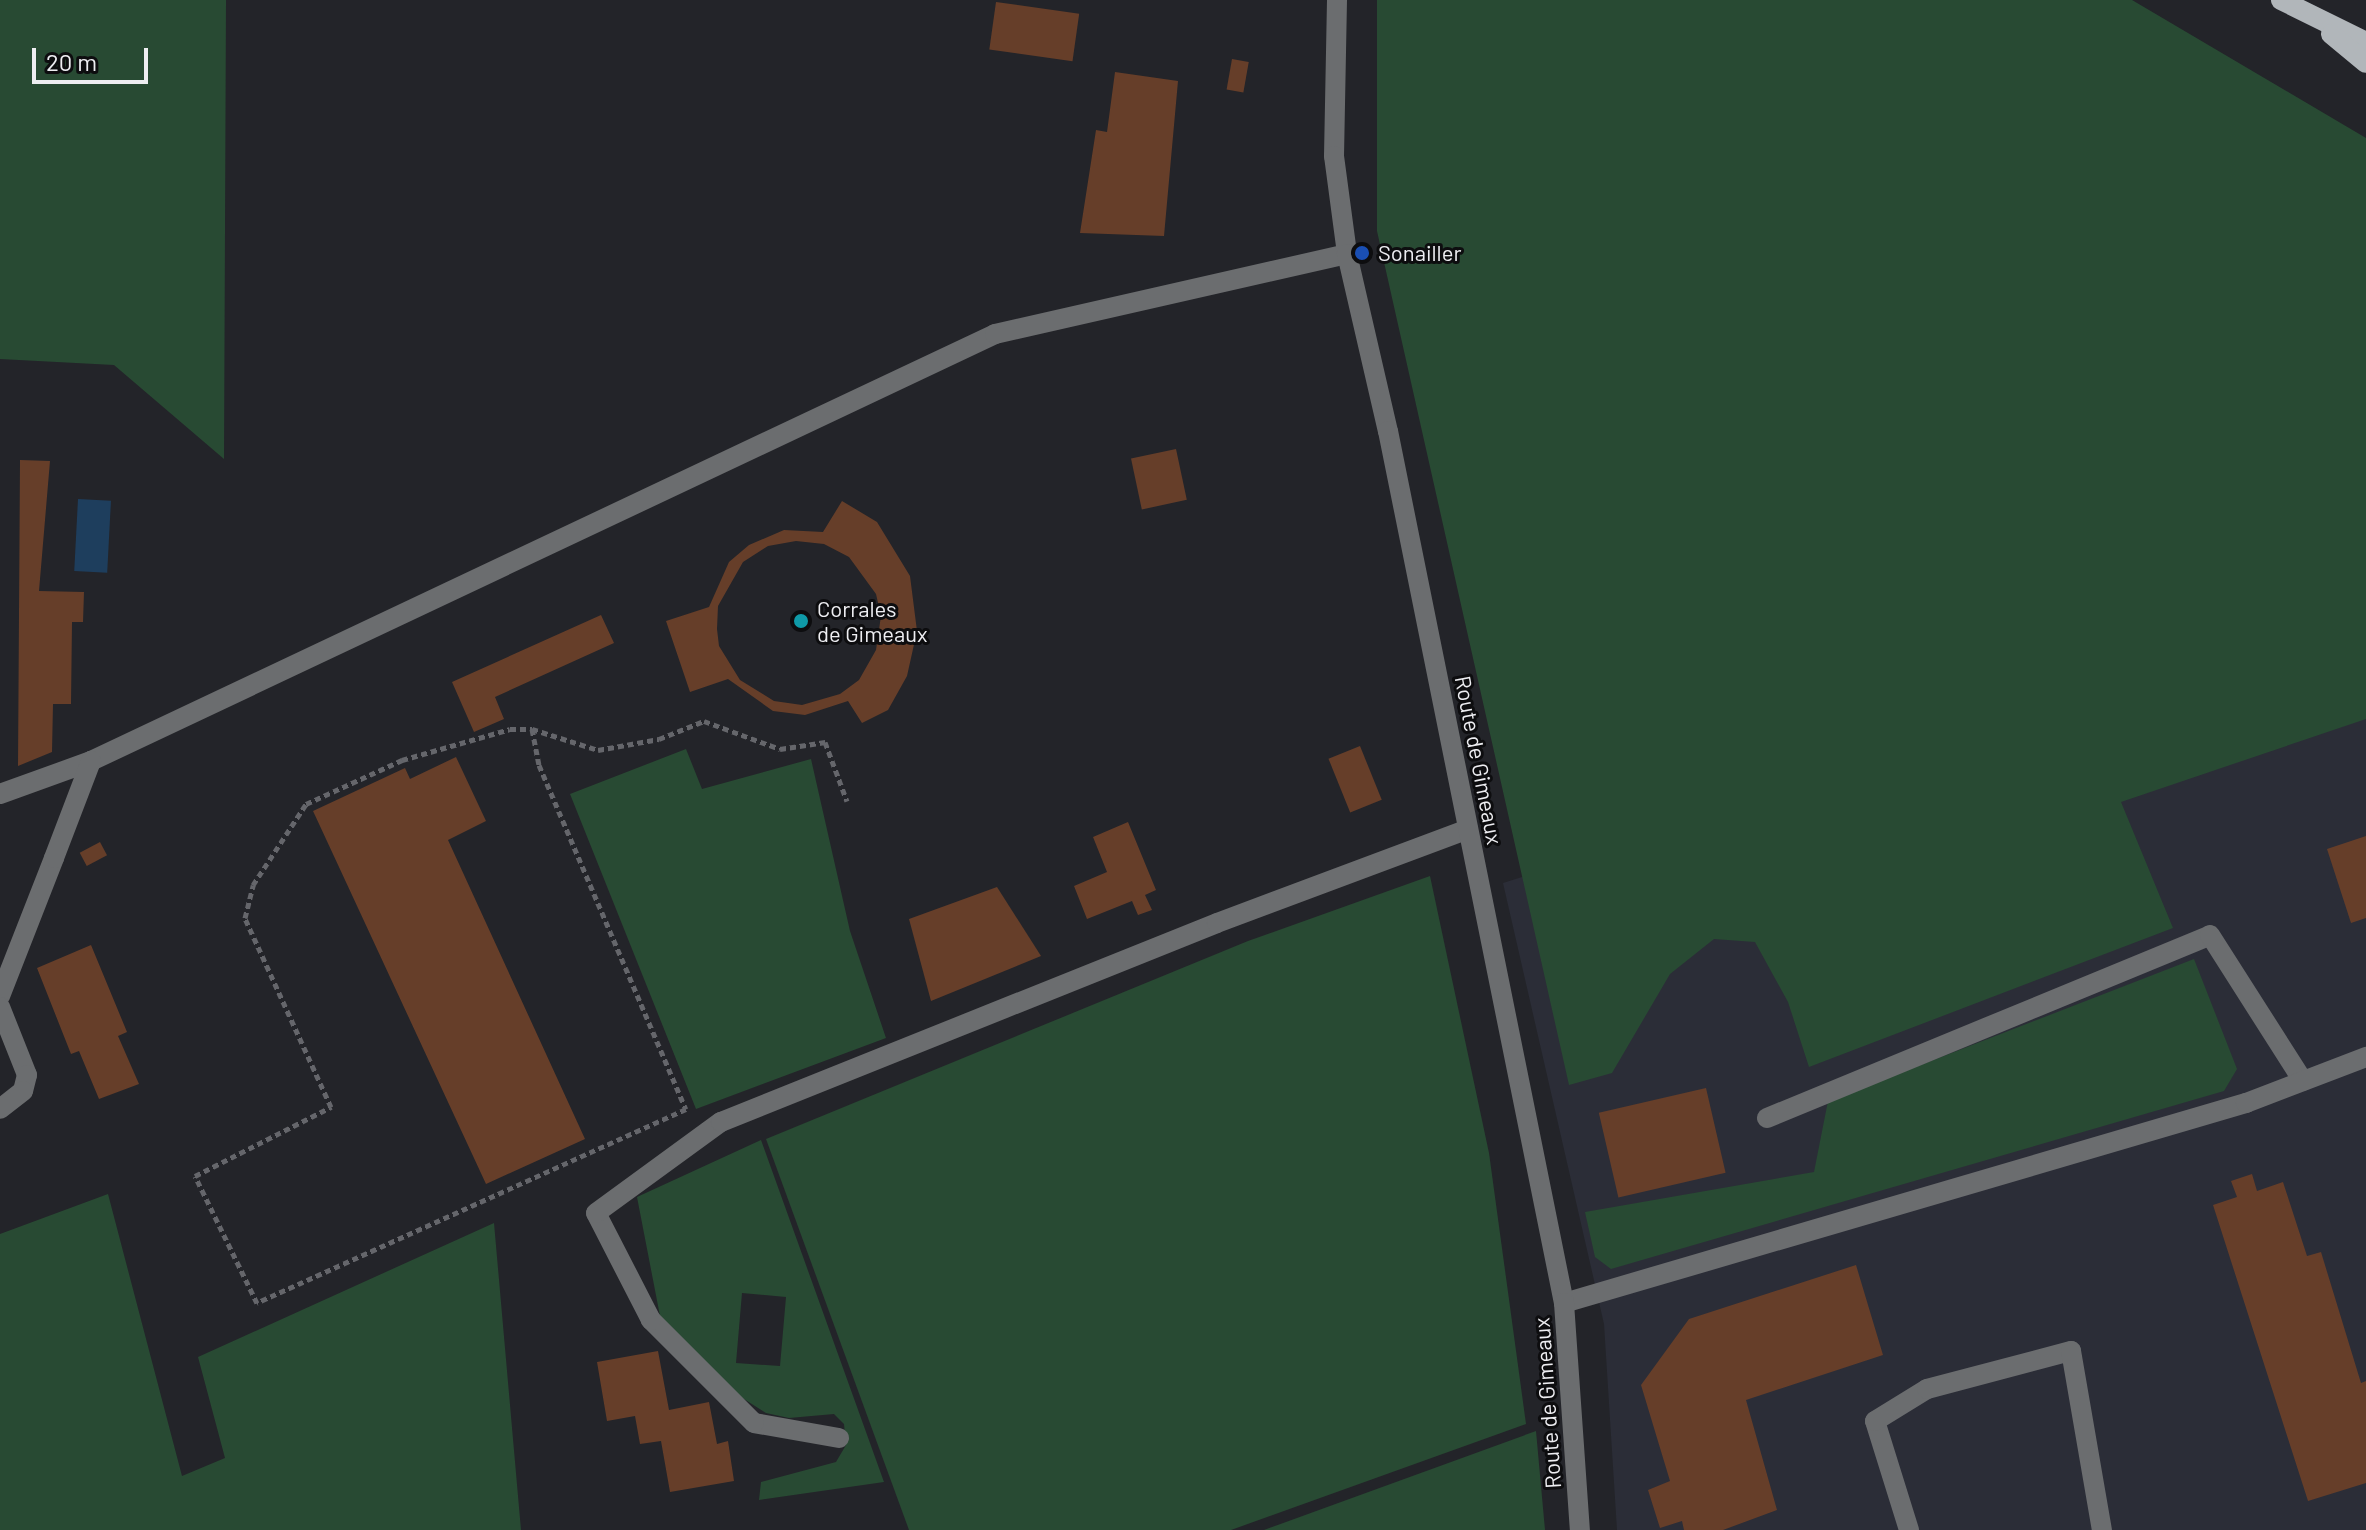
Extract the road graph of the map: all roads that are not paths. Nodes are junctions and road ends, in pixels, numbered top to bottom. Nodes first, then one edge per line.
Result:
1 (1337, 0) edge
2 (2281, 0) edge
3 (2306, 14) junction
4 (2366, 42) edge
5 (2366, 63) edge
6 (1347, 254) junction
7 (91, 761) junction
8 (0, 794) edge
9 (1468, 829) junction
10 (0, 996) edge
11 (0, 1007) edge
12 (2366, 1057) edge
13 (2303, 1081) junction
14 (0, 1109) edge
15 (1767, 1118) dead end
16 (1564, 1303) junction
17 (839, 1438) dead end
18 (1580, 1530) edge
19 (1909, 1530) edge
20 (2102, 1530) edge

1 - 6 street, Route de Gimeaux
2 - 3 main road
3 - 4 main road
3 - 5 main road
6 - 7 street
6 - 9 street, Route de Gimeaux
7 - 8 street
7 - 10 street
9 - 16 street, Route de Gimeaux
9 - 17 street
11 - 14 street
12 - 13 street
13 - 15 street
13 - 16 street
16 - 18 street, Route de Gimeaux
19 - 20 street

